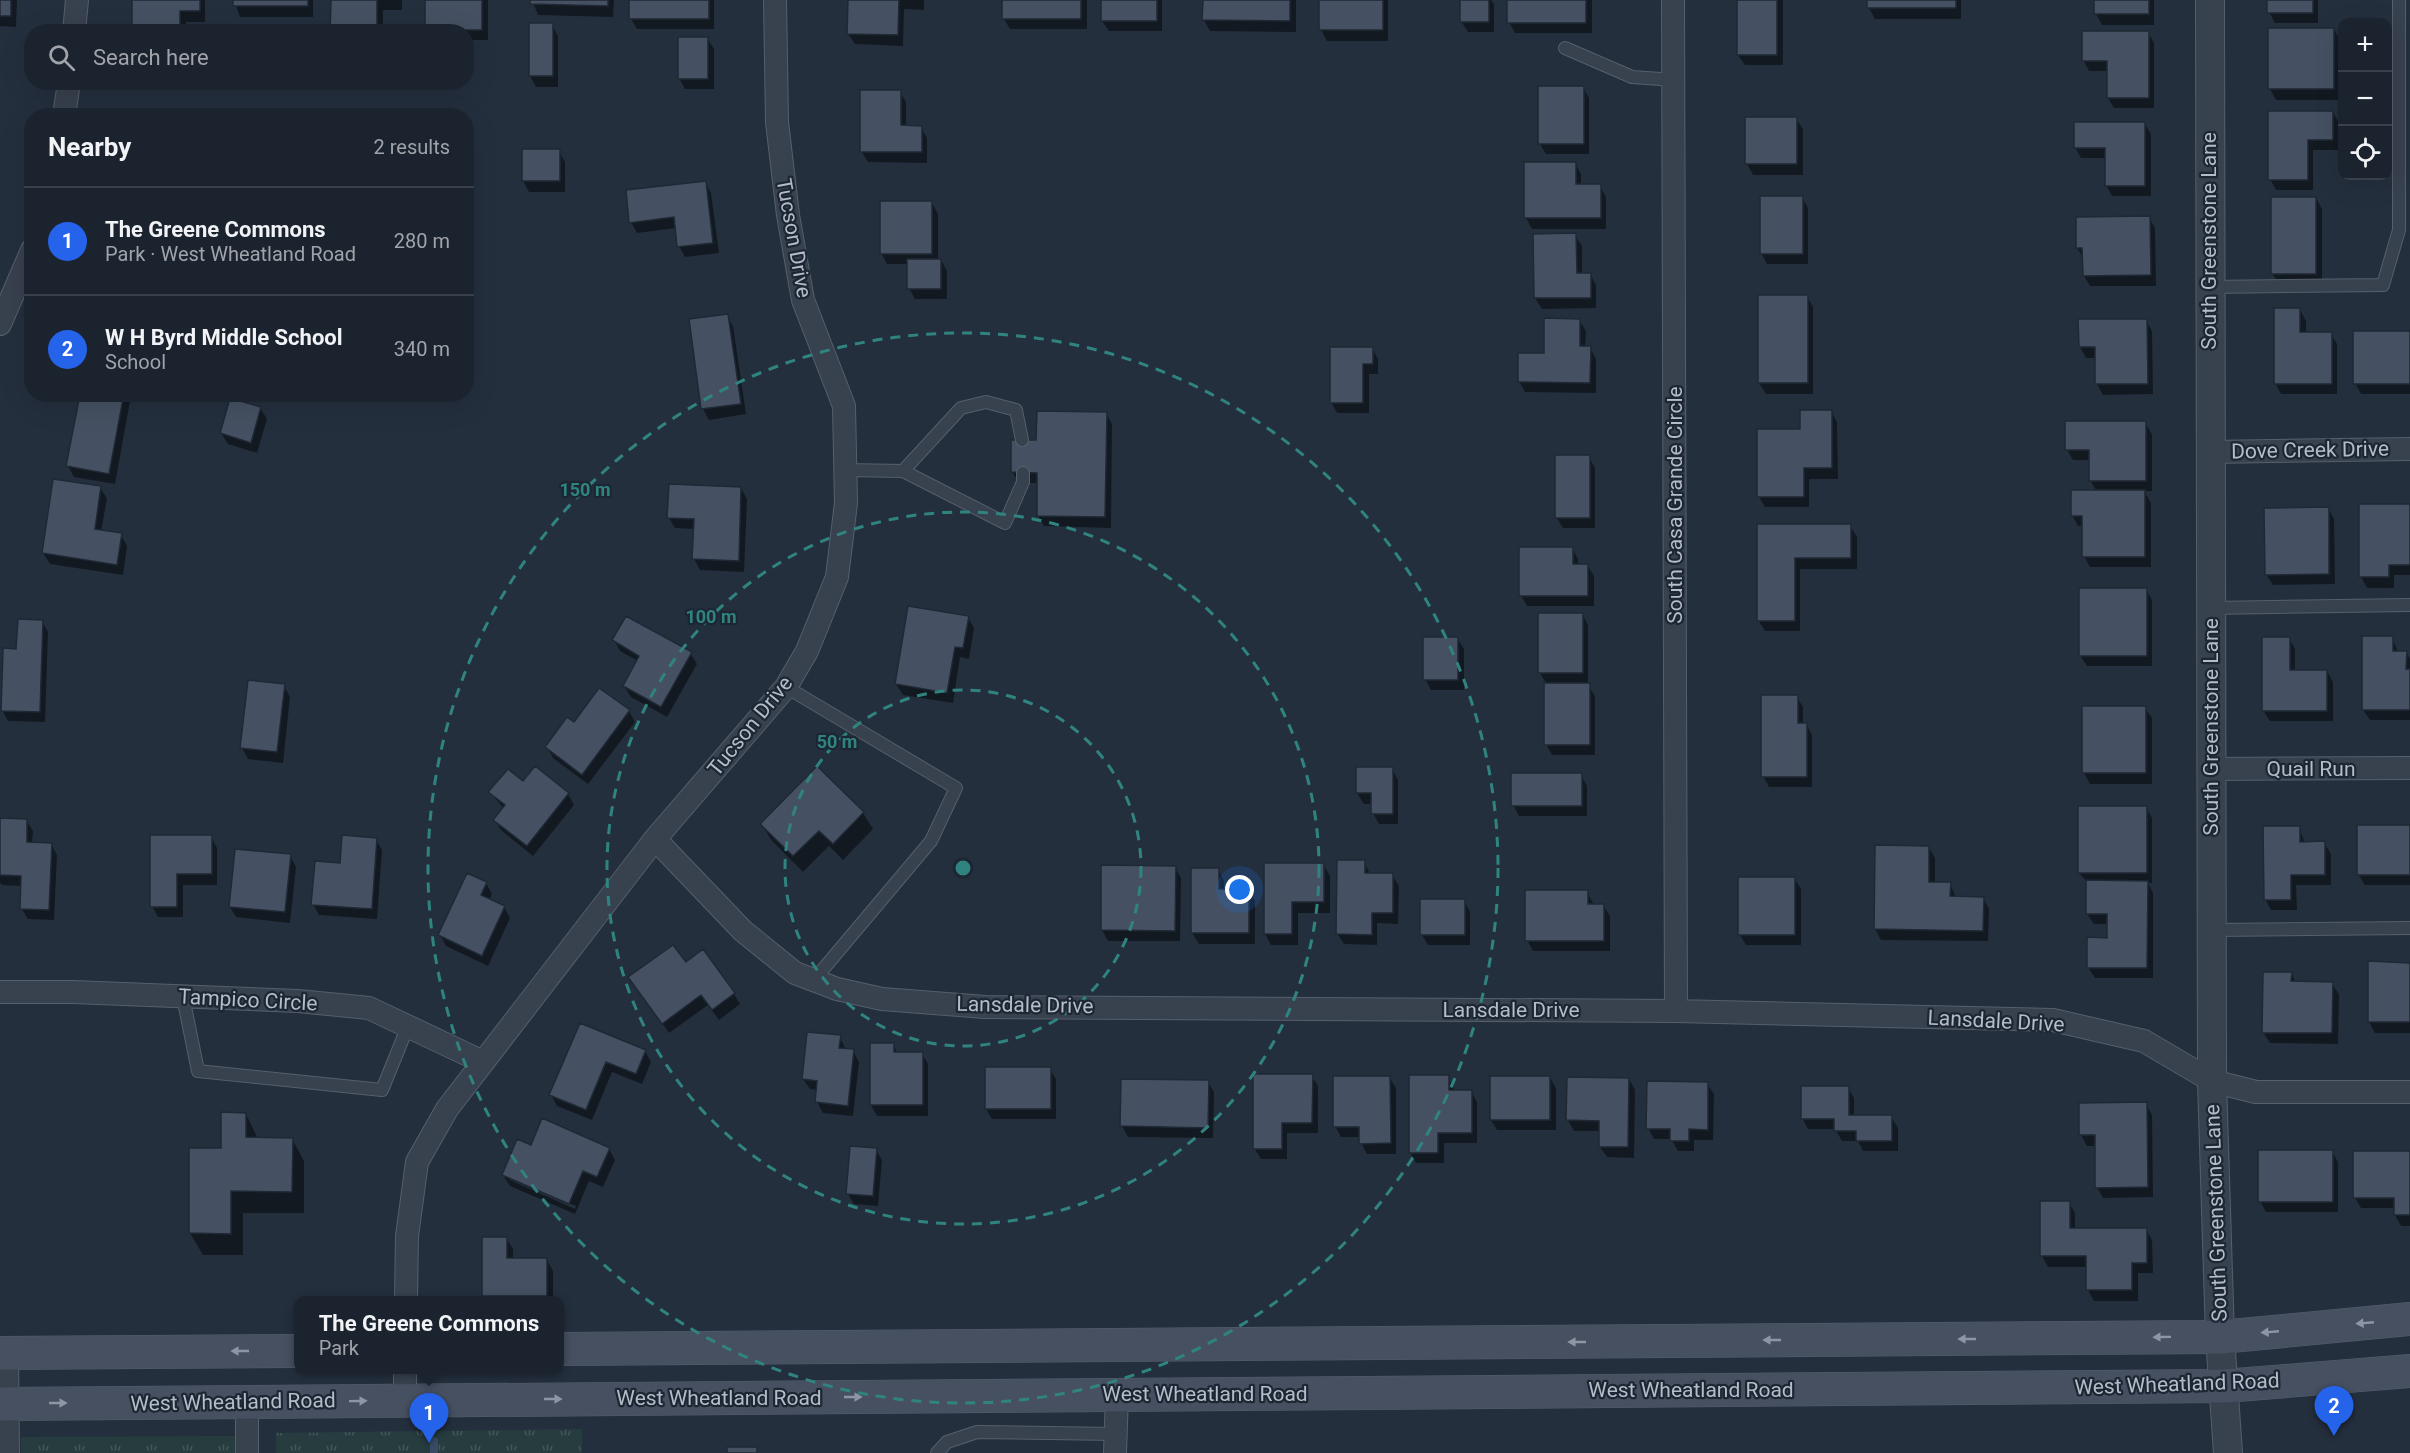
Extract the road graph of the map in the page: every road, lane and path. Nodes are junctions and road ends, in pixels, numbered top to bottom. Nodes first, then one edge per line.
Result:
1 (77, 0) edge
2 (775, 0) edge
3 (1673, 0) edge
4 (2210, 0) edge
5 (2399, 0) edge
6 (75, 24) edge
7 (1565, 48) dead end
8 (1675, 80) junction
9 (68, 90) edge
10 (65, 108) edge
11 (24, 268) edge
12 (2209, 287) junction
13 (0, 324) edge
14 (1022, 440) dead end
15 (2410, 449) edge
16 (2210, 452) junction
17 (845, 470) junction
18 (903, 471) junction
19 (1023, 473) dead end
20 (2410, 605) edge
21 (2210, 608) junction
22 (786, 687) junction
23 (2410, 768) edge
24 (2211, 769) junction
25 (655, 839) junction
26 (2410, 928) edge
27 (2212, 930) junction
28 (814, 981) junction
29 (0, 992) edge
30 (183, 997) junction
31 (1676, 1011) junction
32 (408, 1026) junction
33 (483, 1062) junction
34 (2212, 1080) junction
35 (2410, 1092) edge
36 (406, 1296) edge
37 (2410, 1319) edge
38 (2220, 1337) junction
39 (564, 1349) edge
40 (294, 1351) edge
41 (3, 1353) edge
42 (2410, 1371) edge
43 (405, 1385) edge
44 (2224, 1386) junction
45 (1117, 1395) junction
46 (247, 1402) junction
47 (4, 1404) edge
48 (1115, 1444) edge
49 (8, 1453) edge
50 (247, 1453) edge
51 (937, 1453) edge
52 (2228, 1453) edge

1 - 6 street
2 - 17 street, Tucson Drive
3 - 8 street, South Casa Grande Circle
4 - 12 street, South Greenstone Lane
5 - 12 lane
7 - 8 lane
8 - 31 street, South Casa Grande Circle
9 - 10 street
11 - 13 street
12 - 16 street, South Greenstone Lane
14 - 18 lane
15 - 16 street, Dove Creek Drive
16 - 21 street, South Greenstone Lane
17 - 18 lane
17 - 22 street, Tucson Drive
18 - 19 lane
20 - 21 lane
21 - 24 street, South Greenstone Lane
22 - 25 street, Tucson Drive
22 - 28 lane
23 - 24 street, Quail Run
24 - 27 street, South Greenstone Lane
25 - 28 street, Lansdale Drive
25 - 33 street, Tucson Drive
26 - 27 lane
27 - 34 street, South Greenstone Lane
28 - 31 street, Lansdale Drive
29 - 30 street, Tampico Circle
30 - 32 street, Tampico Circle
30 - 32 lane
31 - 34 street, Lansdale Drive
32 - 33 street, Tampico Circle
33 - 36 street, Tucson Drive
34 - 35 street, Lansdale Drive
34 - 38 street, South Greenstone Lane
37 -> 38 main road
38 -> 39 main road
38 - 44 street, South Greenstone Lane
40 -> 41 main road
41 - 47 street
42 - 44 main road, West Wheatland Road
43 -> 45 main road, West Wheatland Road
46 -> 43 main road, West Wheatland Road
44 - 45 main road, West Wheatland Road
44 - 52 street, South Greenstone Lane
45 - 48 street
47 -> 46 main road, West Wheatland Road
46 - 50 street
47 - 49 street
48 - 51 lane

